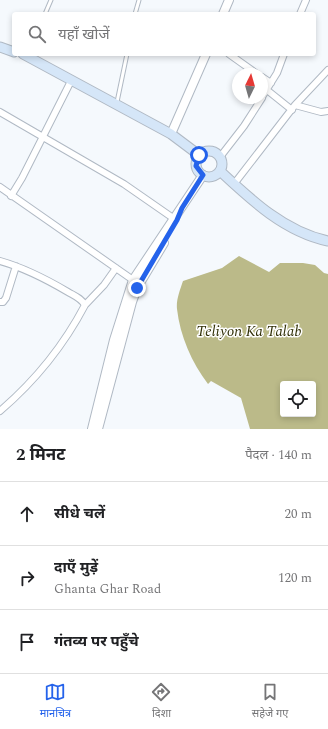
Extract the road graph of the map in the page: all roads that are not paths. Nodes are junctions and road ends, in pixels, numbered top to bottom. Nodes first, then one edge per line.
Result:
1 (51, 0) edge
2 (139, 0) edge
3 (228, 0) edge
4 (306, 0) edge
5 (47, 12) edge
6 (136, 12) edge
7 (224, 12) edge
8 (301, 12) edge
9 (0, 48) edge
10 (12, 51) edge
11 (29, 56) edge
12 (127, 56) edge
13 (205, 56) edge
14 (232, 56) edge
15 (283, 56) edge
16 (249, 68) edge
17 (328, 70) edge
18 (71, 80) junction
19 (268, 81) edge
20 (271, 83) junction
21 (268, 88) edge
22 (268, 91) edge
23 (116, 104) junction
24 (258, 104) edge
25 (293, 108) junction
26 (328, 111) edge
27 (0, 112) edge
28 (171, 134) junction
29 (42, 137) junction
30 (199, 155) junction
31 (220, 157) junction
32 (220, 171) junction
33 (203, 175) junction
34 (234, 184) junction
35 (0, 187) edge
36 (11, 196) junction
37 (182, 208) junction
38 (173, 218) junction
39 (328, 241) edge
40 (0, 261) edge
41 (16, 266) junction
42 (116, 268) junction
43 (133, 280) junction
44 (0, 302) edge
45 (85, 305) junction
46 (0, 411) edge
47 (92, 429) edge
48 (98, 429) edge

1 - 5 lane
2 - 6 lane
3 - 7 street
4 - 8 street
9 - 10 main road
11 - 18 main road
12 - 23 lane
13 - 28 street
14 - 16 street
15 - 20 street
17 - 25 street
18 - 23 main road
18 - 29 street
19 - 20 street
20 - 21 street
22 - 25 street
23 - 28 main road
24 - 31 street
25 - 26 street
25 - 34 street
27 - 29 street
28 - 30 main road
29 - 36 street
29 - 38 street
30 - 31 main road
30 - 33 main road
31 - 32 main road
32 - 33 main road
32 - 34 main road
33 - 37 street
34 - 39 main road
35 - 36 street
36 - 42 street
37 - 38 street
37 - 48 street
38 - 43 street
40 - 41 street
41 - 44 street
41 - 45 street
42 - 43 street
42 - 45 street
43 - 47 street
45 - 46 street

